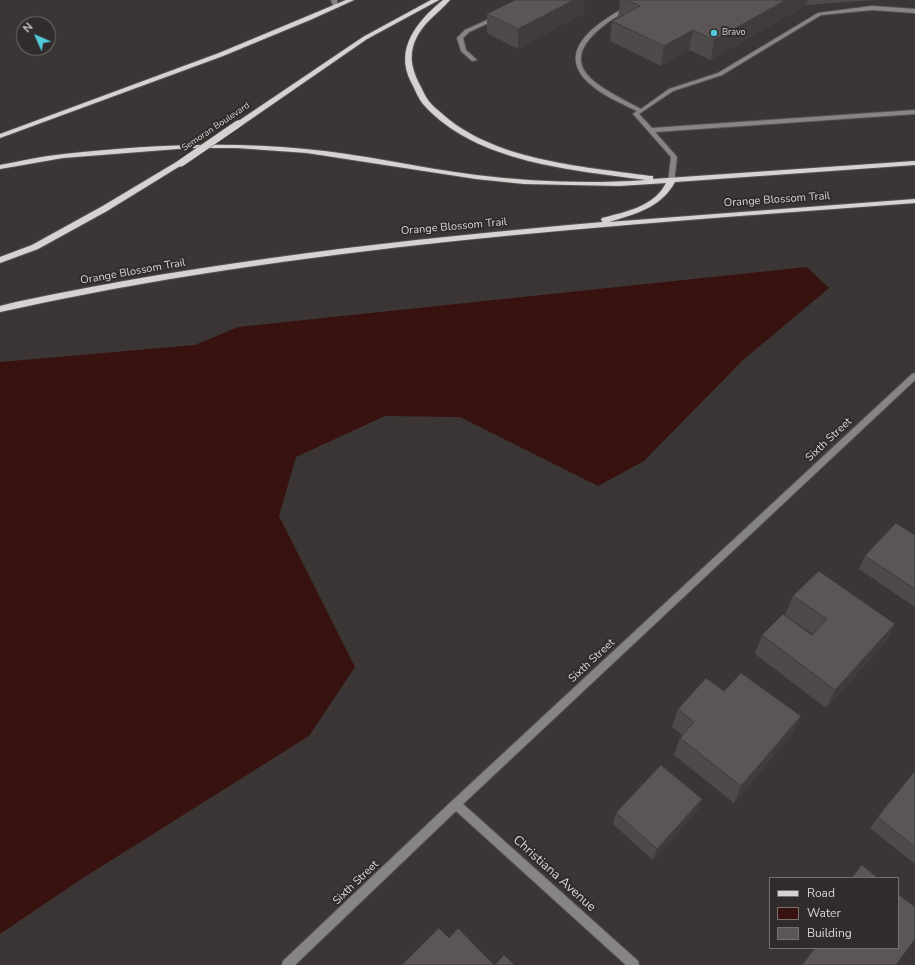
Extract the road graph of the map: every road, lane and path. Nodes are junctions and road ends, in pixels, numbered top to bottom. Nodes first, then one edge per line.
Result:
1 (351, 0) edge
2 (436, 0) edge
3 (447, 0) edge
4 (643, 0) edge
5 (335, 3) edge
6 (915, 11) edge
7 (500, 16) edge
8 (474, 60) dead end
9 (641, 111) junction
10 (915, 112) edge
11 (651, 130) junction
12 (0, 136) edge
13 (915, 163) edge
14 (0, 167) edge
15 (671, 182) junction
16 (915, 201) edge
17 (584, 226) junction
18 (0, 260) edge
19 (0, 309) edge
20 (915, 376) edge
21 (456, 804) junction
22 (287, 965) edge
23 (634, 965) edge

1 - 5 main road
2 - 18 main road, Semoran Boulevard, bridge
3 - 15 main road
4 - 9 street
5 - 12 main road
6 - 9 street
7 - 8 street
9 - 11 street
10 - 11 street
11 - 15 street
13 - 15 main road
14 - 15 main road
15 - 17 main road
16 - 17 main road, Orange Blossom Trail
17 - 19 main road, Orange Blossom Trail
20 - 21 street, Sixth Street
21 - 22 street, Sixth Street
21 - 23 street, Christiana Avenue

